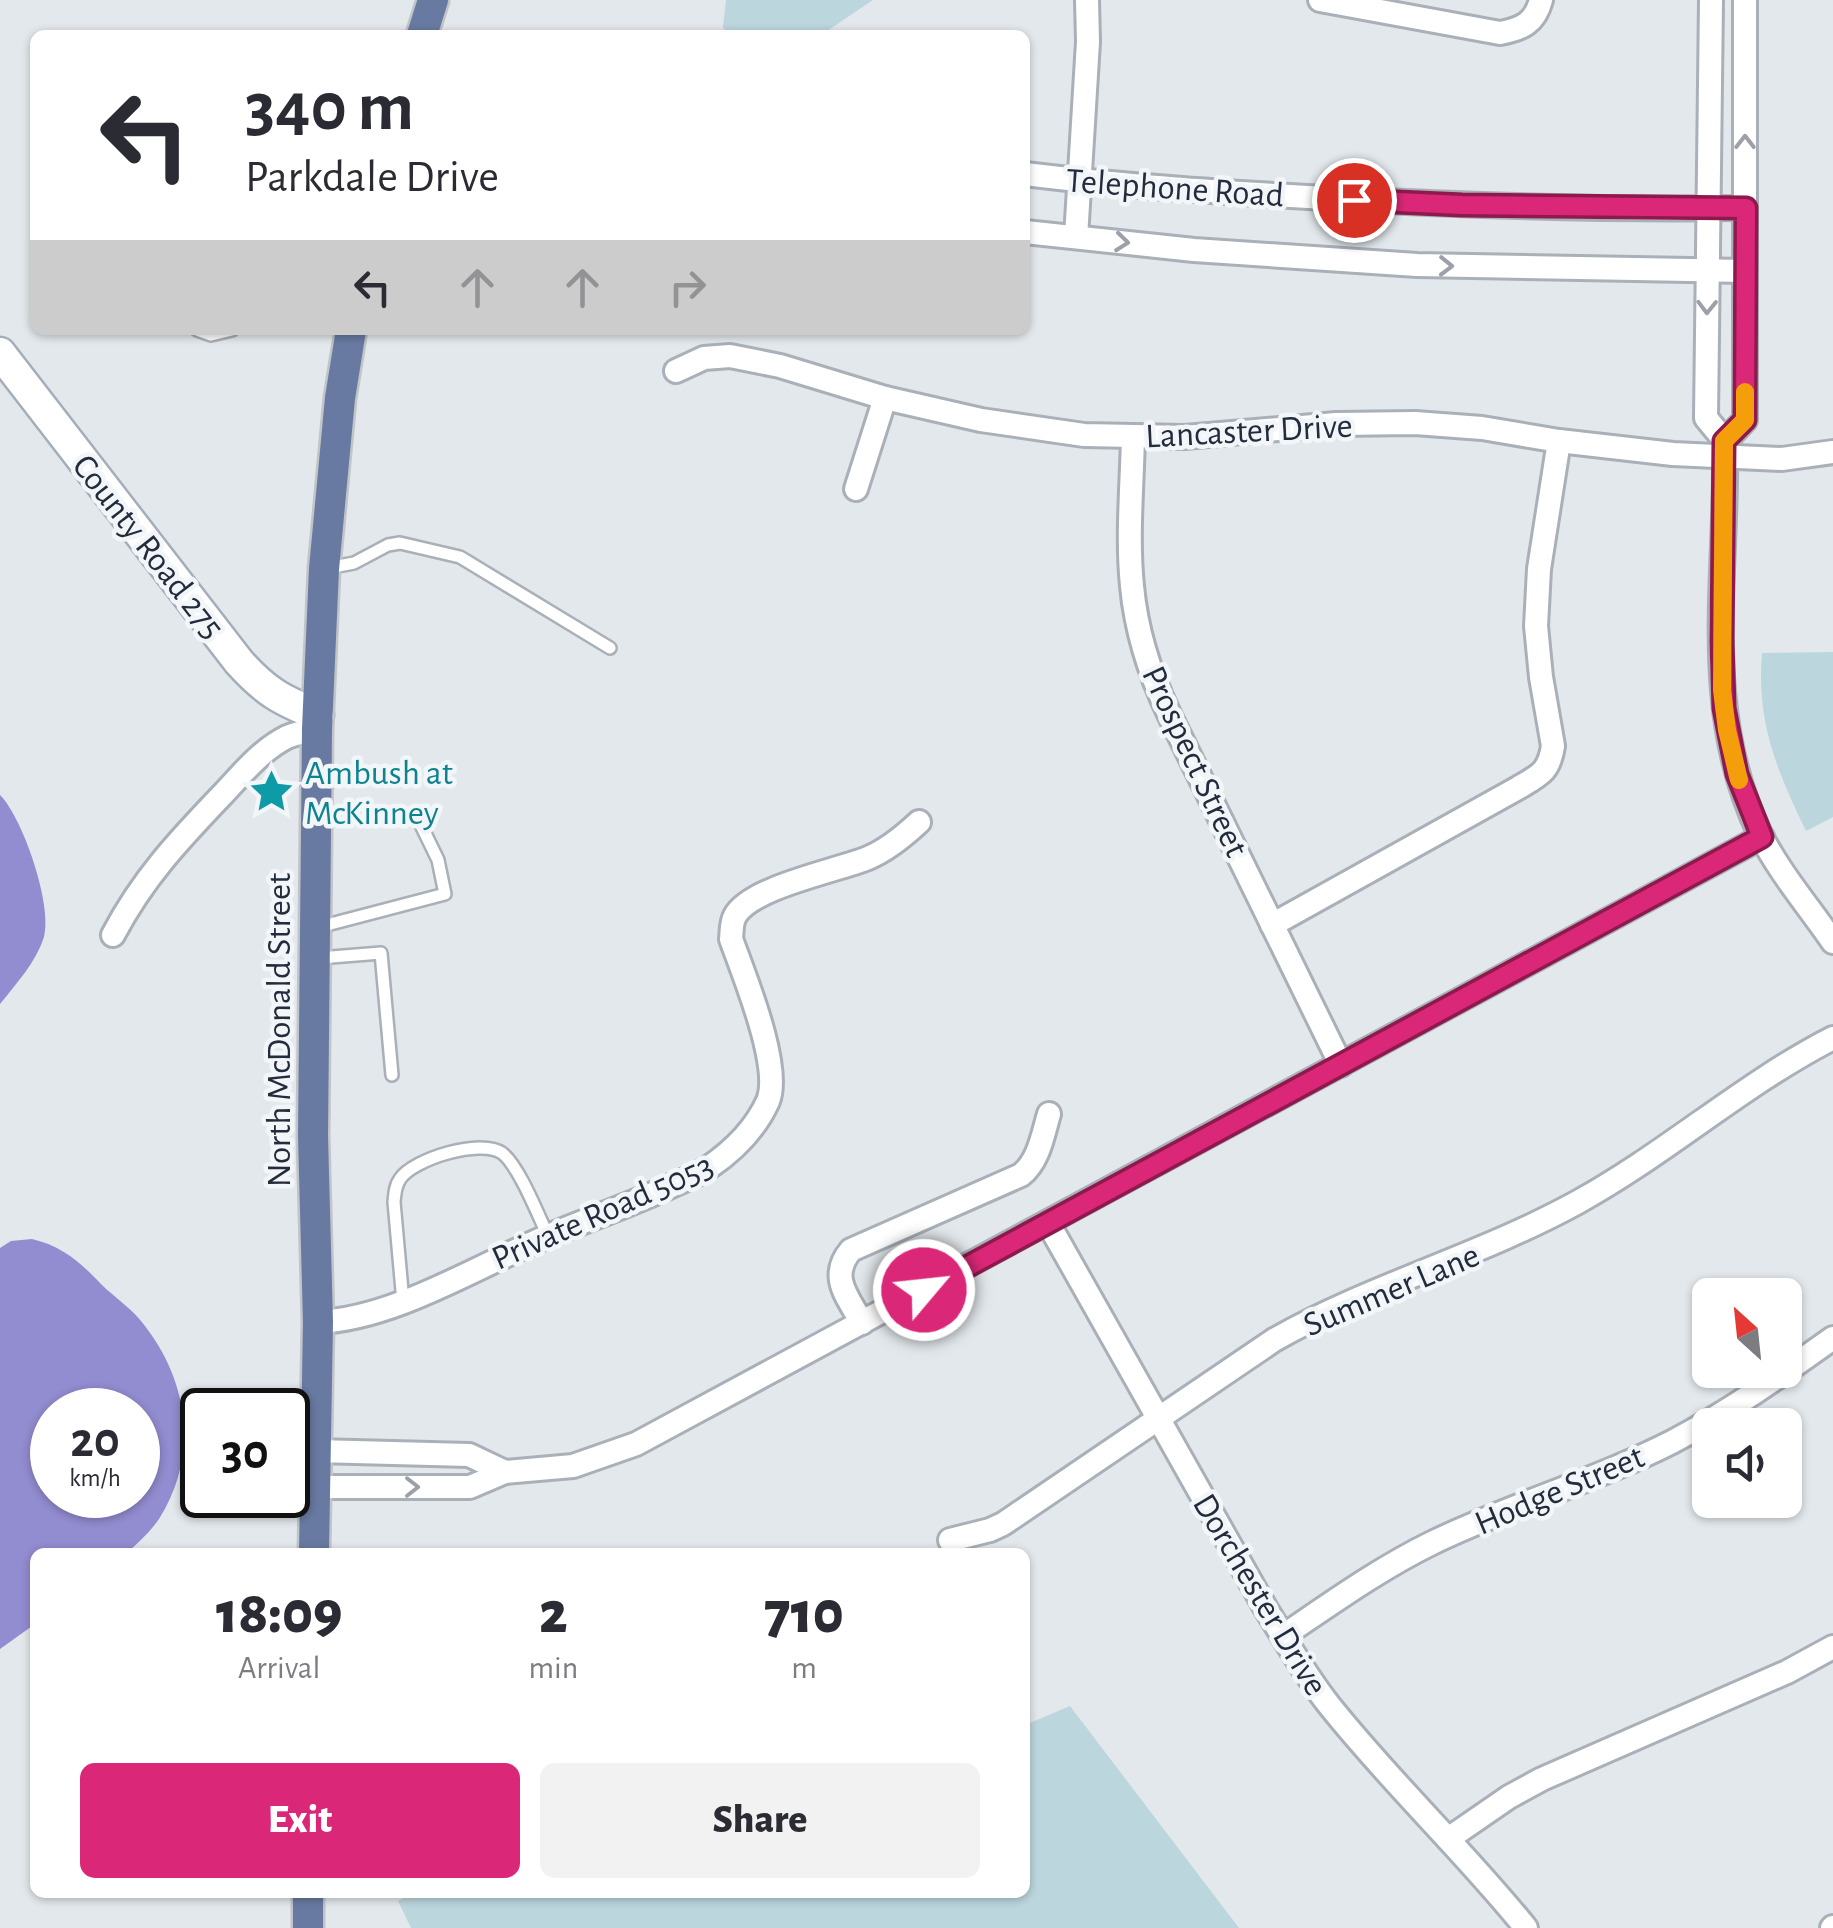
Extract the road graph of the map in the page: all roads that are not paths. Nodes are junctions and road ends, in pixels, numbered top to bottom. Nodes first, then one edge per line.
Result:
1 (433, 0) edge
2 (1087, 0) edge
3 (1320, 0) edge
4 (1542, 0) edge
5 (1711, 0) edge
6 (1746, 0) edge
7 (424, 30) edge
8 (1030, 175) edge
9 (1080, 181) junction
10 (1746, 208) junction
11 (1708, 209) junction
12 (1030, 232) edge
13 (1076, 236) junction
14 (1708, 271) junction
15 (1745, 271) junction
16 (350, 335) edge
17 (0, 353) edge
18 (676, 371) dead end
19 (885, 398) junction
20 (1134, 436) junction
21 (1559, 441) junction
22 (1725, 448) junction
23 (1833, 452) edge
24 (856, 489) dead end
25 (324, 570) junction
26 (610, 648) dead end
27 (318, 722) junction
28 (919, 822) dead end
29 (421, 825) dead end
30 (1762, 837) junction
31 (1272, 925) junction
32 (113, 935) dead end
33 (1833, 942) edge
34 (315, 944) junction
35 (1833, 1038) edge
36 (1341, 1065) junction
37 (392, 1075) dead end
38 (1050, 1114) dead end
39 (1048, 1223) junction
40 (548, 1236) junction
41 (403, 1302) junction
42 (318, 1322) junction
43 (862, 1324) junction
44 (1833, 1338) edge
45 (1157, 1419) junction
46 (316, 1451) junction
47 (505, 1472) junction
48 (315, 1487) junction
49 (950, 1540) dead end
50 (314, 1548) edge
51 (1283, 1636) junction
52 (1833, 1647) edge
53 (1448, 1839) junction
54 (308, 1898) edge
55 (308, 1928) edge
56 (1526, 1928) edge

1 - 7 main road
2 - 9 street
3 - 4 street
5 - 11 street
10 -> 6 street
8 - 9 street, Telephone Road
9 - 11 street, Telephone Road
9 - 13 street
10 - 11 street, Telephone Road
10 - 15 street
11 - 14 street
12 - 13 street, Telephone Road
13 -> 14 street, Telephone Road
14 - 15 street, Telephone Road
14 -> 22 street
15 - 22 street
16 - 25 main road, North McDonald Street
17 - 27 street, County Road 275
18 - 19 street, Lancaster Drive
19 - 20 street, Lancaster Drive
19 - 24 street
20 - 21 street, Lancaster Drive
20 - 31 street, Prospect Street
21 - 22 street, Lancaster Drive
21 - 31 street
22 - 23 street, Lancaster Drive
22 - 30 street
25 - 26 lane
25 - 27 main road, North McDonald Street
27 - 32 street
27 - 34 main road, North McDonald Street
28 - 40 street, Private Road 5053
29 - 34 lane
30 - 33 street
30 - 36 street
31 - 36 street, Prospect Street
34 - 37 lane
34 - 42 main road, North McDonald Street
35 - 45 street, Summer Lane
36 - 39 street
38 - 43 street
39 - 43 street
39 - 45 street, Dorchester Drive
40 - 41 street, Private Road 5053
40 - 41 lane
41 - 42 street, Private Road 5053
42 - 46 main road, North McDonald Street
43 - 47 street
44 - 51 street, Hodge Street
45 - 49 street, Summer Lane
45 - 51 street, Dorchester Drive
46 - 47 street
46 - 48 main road, North McDonald Street
48 -> 47 street
48 - 50 main road, North McDonald Street
51 - 53 street, Dorchester Drive
52 - 53 street
53 - 56 street, Dorchester Drive
54 - 55 main road

